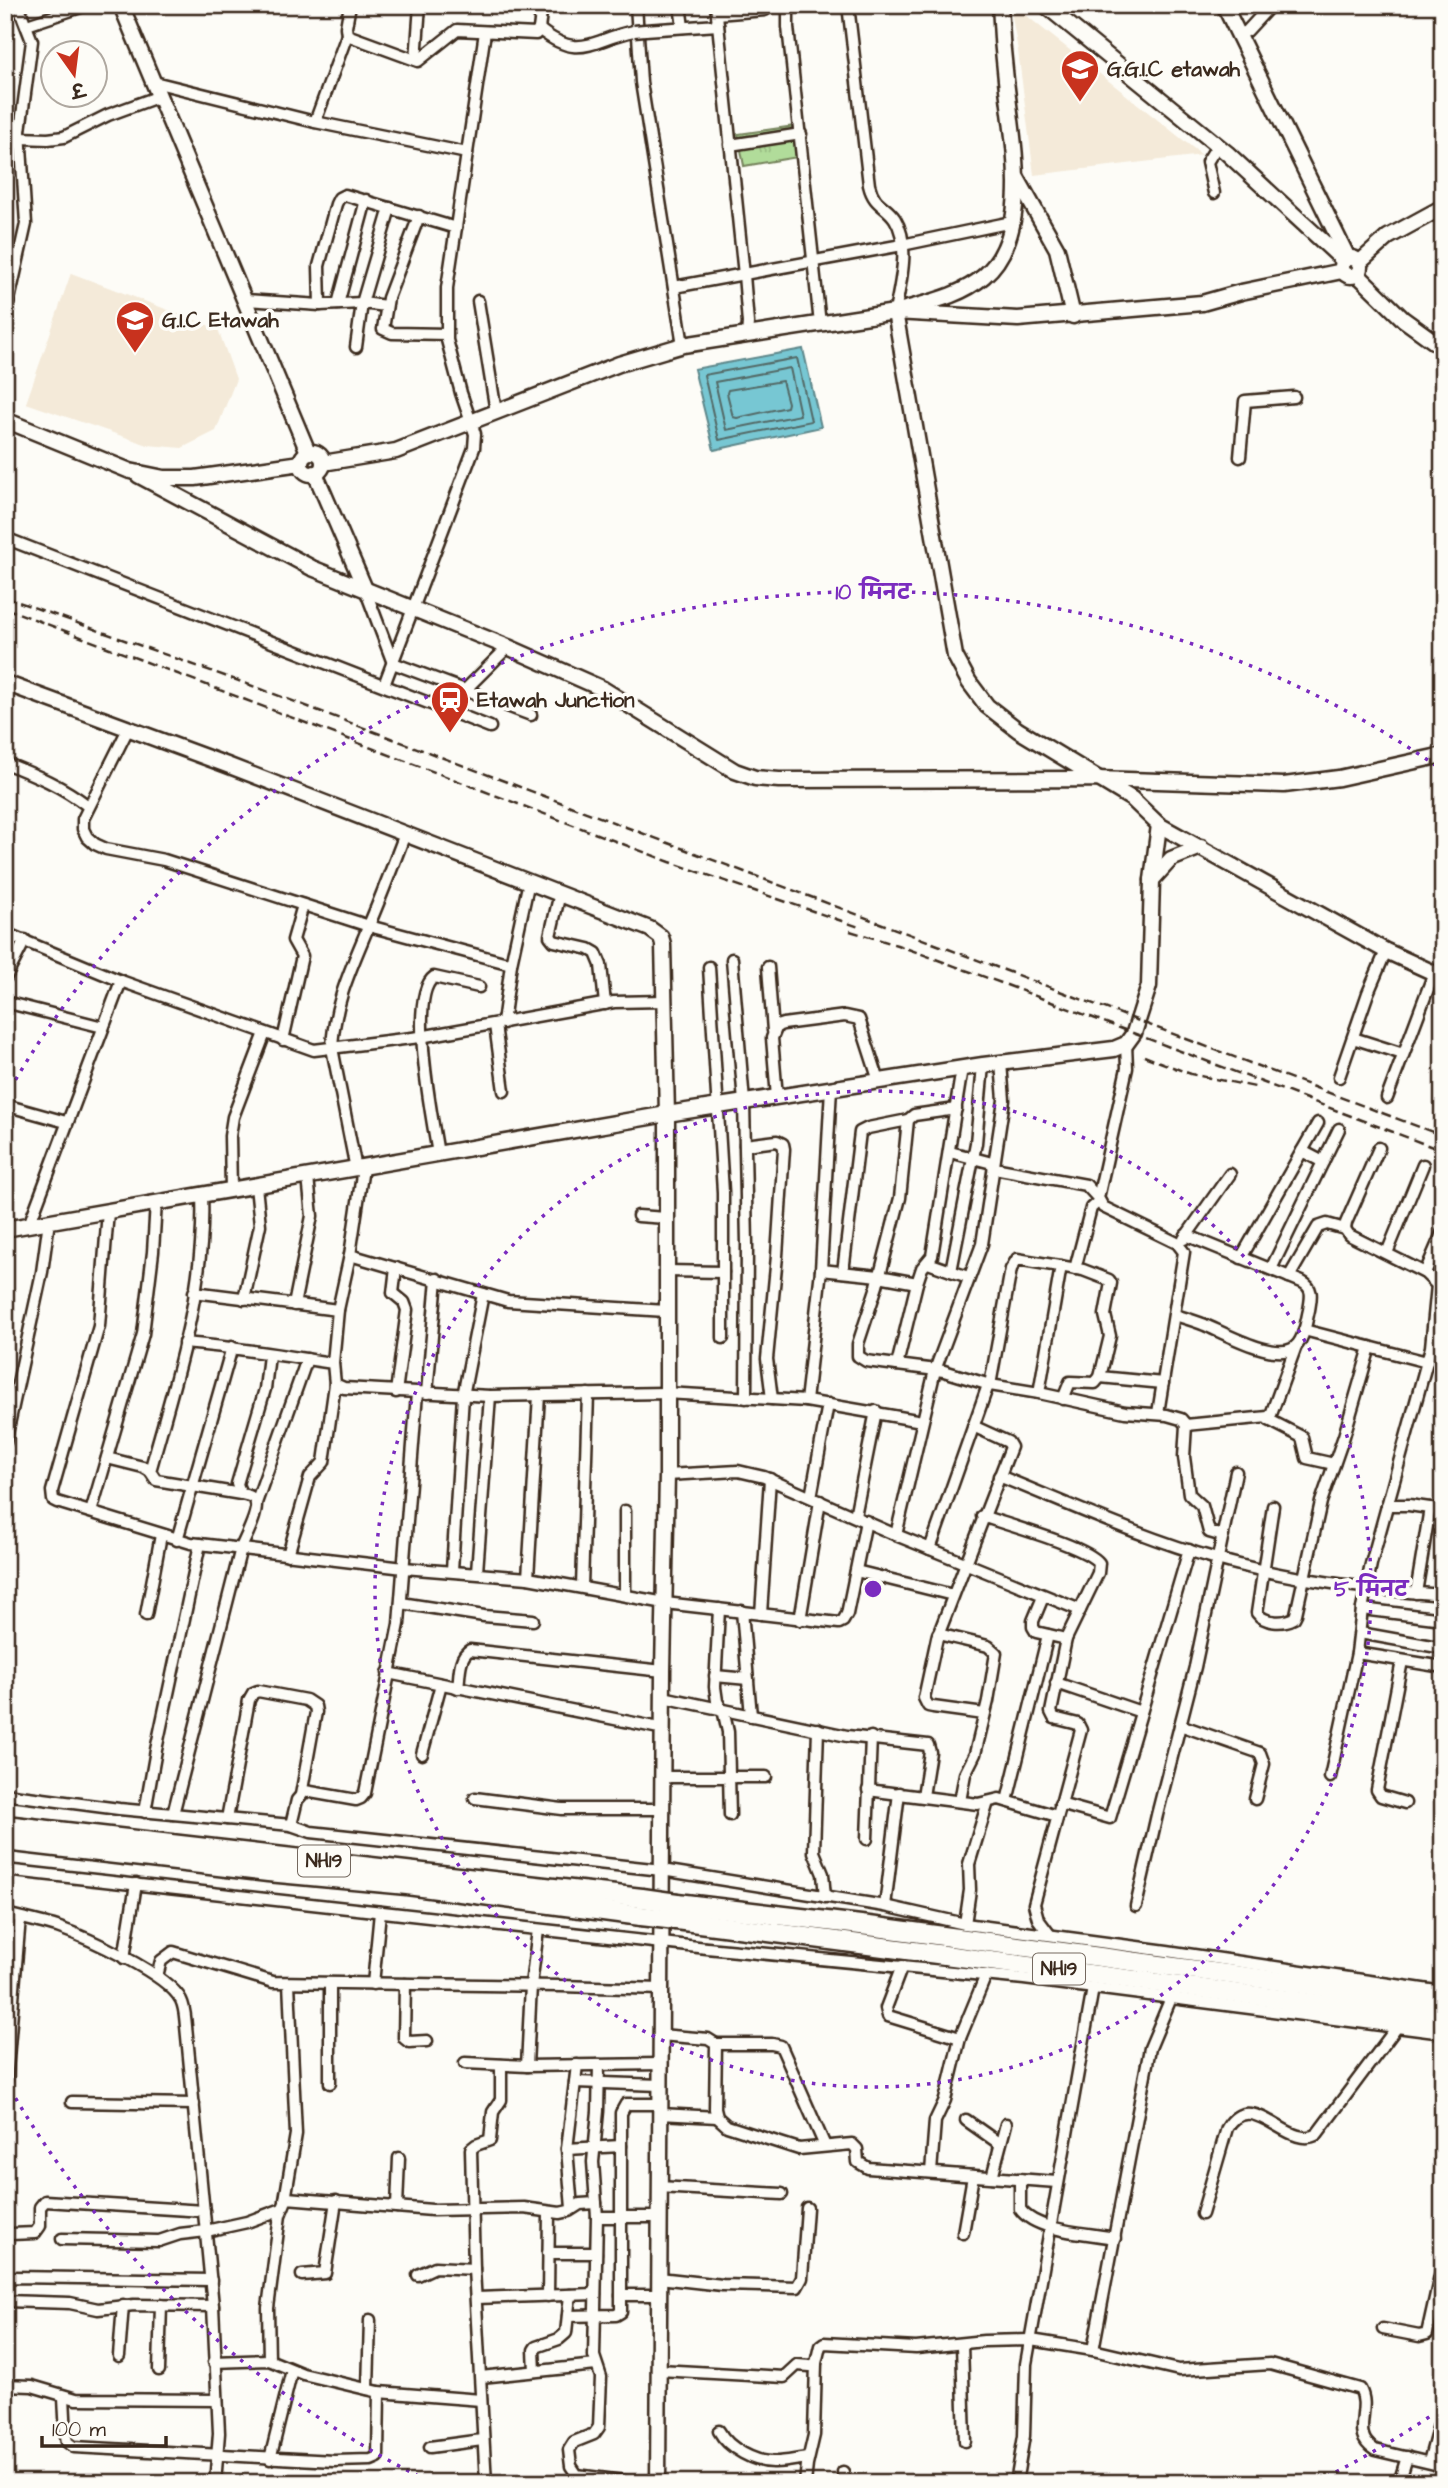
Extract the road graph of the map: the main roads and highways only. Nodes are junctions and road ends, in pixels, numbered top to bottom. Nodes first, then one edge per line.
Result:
1 (5, 1825) edge
2 (5, 1841) edge
3 (641, 1907) junction
4 (676, 1911) junction
5 (1443, 2003) edge
6 (1443, 2020) edge

1 - 3 highway, NH19
2 - 3 highway, NH19
3 - 4 highway, NH19, bridge
4 - 5 highway, NH19
4 - 6 highway, NH19

